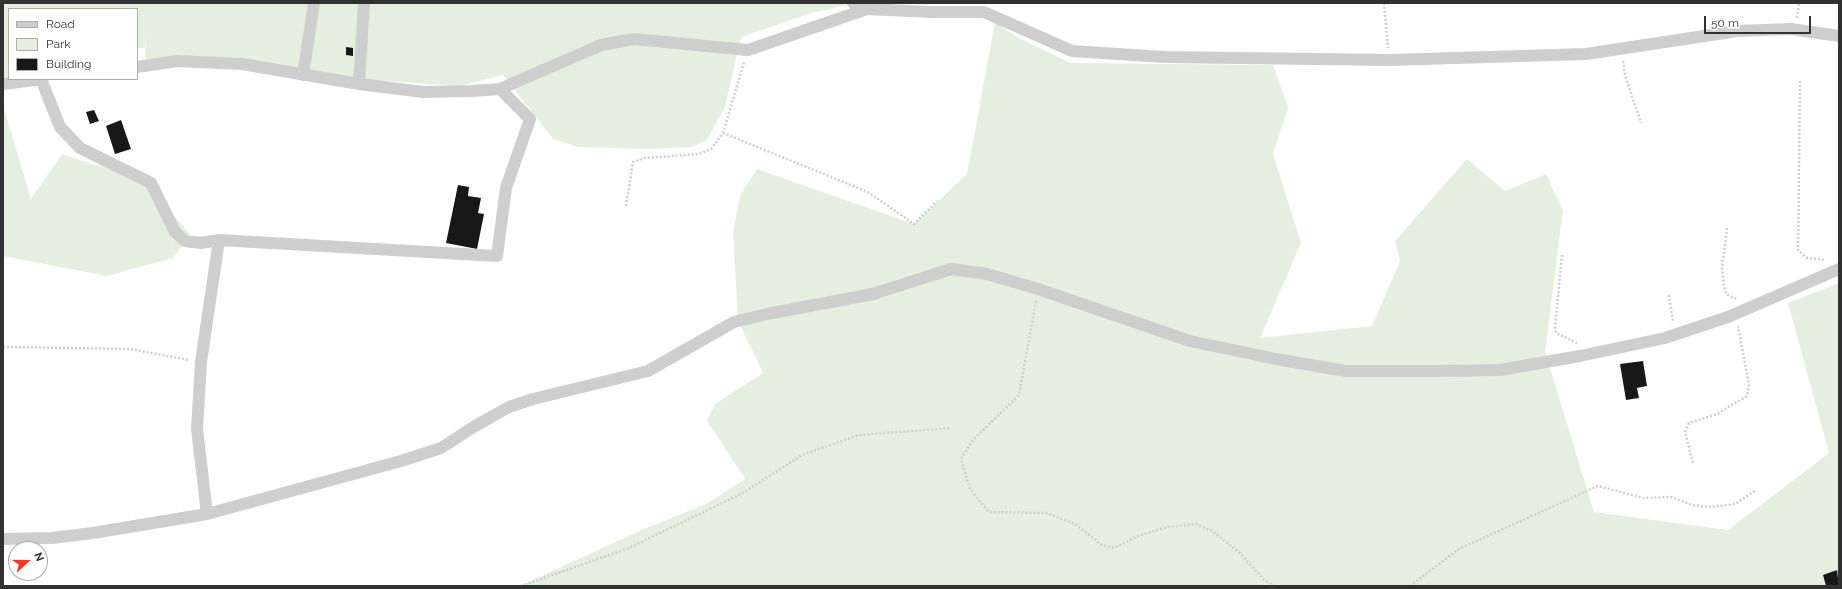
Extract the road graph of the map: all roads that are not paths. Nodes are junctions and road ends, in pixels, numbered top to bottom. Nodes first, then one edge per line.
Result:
1 (314, 3) edge
2 (364, 3) edge
3 (853, 3) edge
4 (867, 9) junction
5 (1839, 36) edge
6 (138, 67) edge
7 (303, 75) junction
8 (34, 80) edge
9 (42, 80) edge
10 (3, 84) edge
11 (360, 84) junction
12 (500, 89) junction
13 (219, 240) junction
14 (1835, 265) edge
15 (207, 514) junction
16 (3, 539) edge

1 - 7 street
2 - 11 street
3 - 4 street
4 - 5 street
4 - 12 street
6 - 7 street
7 - 11 street
8 - 10 street
9 - 13 street
11 - 12 street
12 - 13 street
13 - 15 street
14 - 15 street
15 - 16 street

